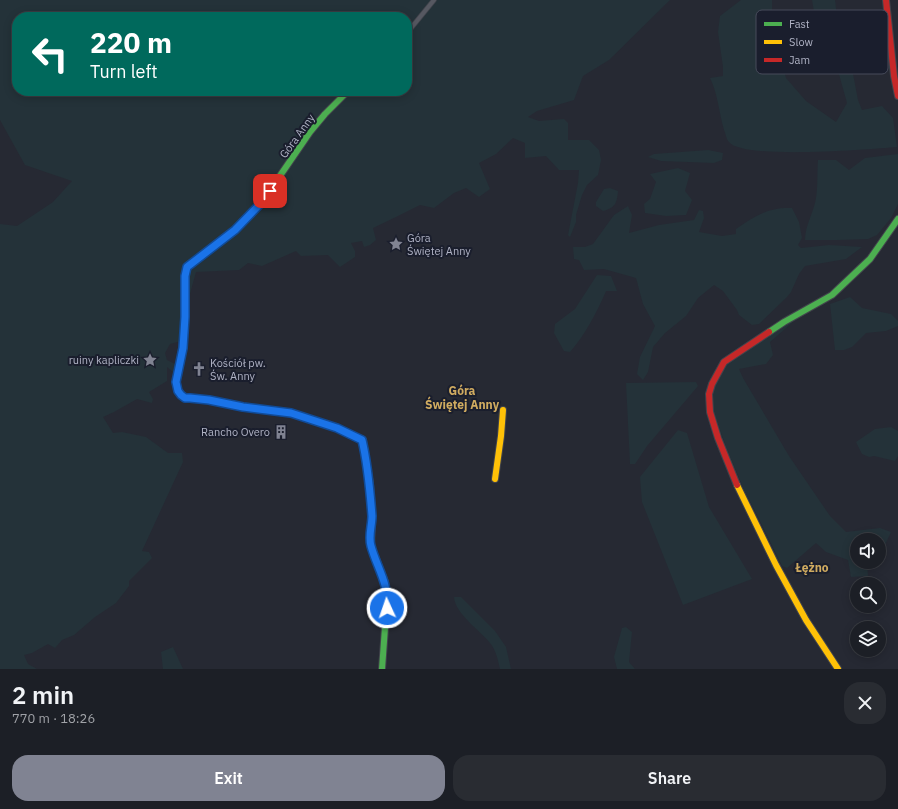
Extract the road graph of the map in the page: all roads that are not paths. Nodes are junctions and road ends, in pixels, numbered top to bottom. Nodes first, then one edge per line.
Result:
1 (434, 0) edge
2 (886, 0) edge
3 (887, 10) edge
4 (888, 19) edge
5 (412, 27) edge
6 (343, 96) edge
7 (898, 96) edge
8 (898, 219) edge
9 (503, 410) dead end
10 (495, 479) dead end
11 (382, 669) edge
12 (838, 669) edge

1 - 5 street
2 - 3 street
4 - 7 street
6 - 11 street, Góra Anny
8 - 12 street
9 - 10 street

